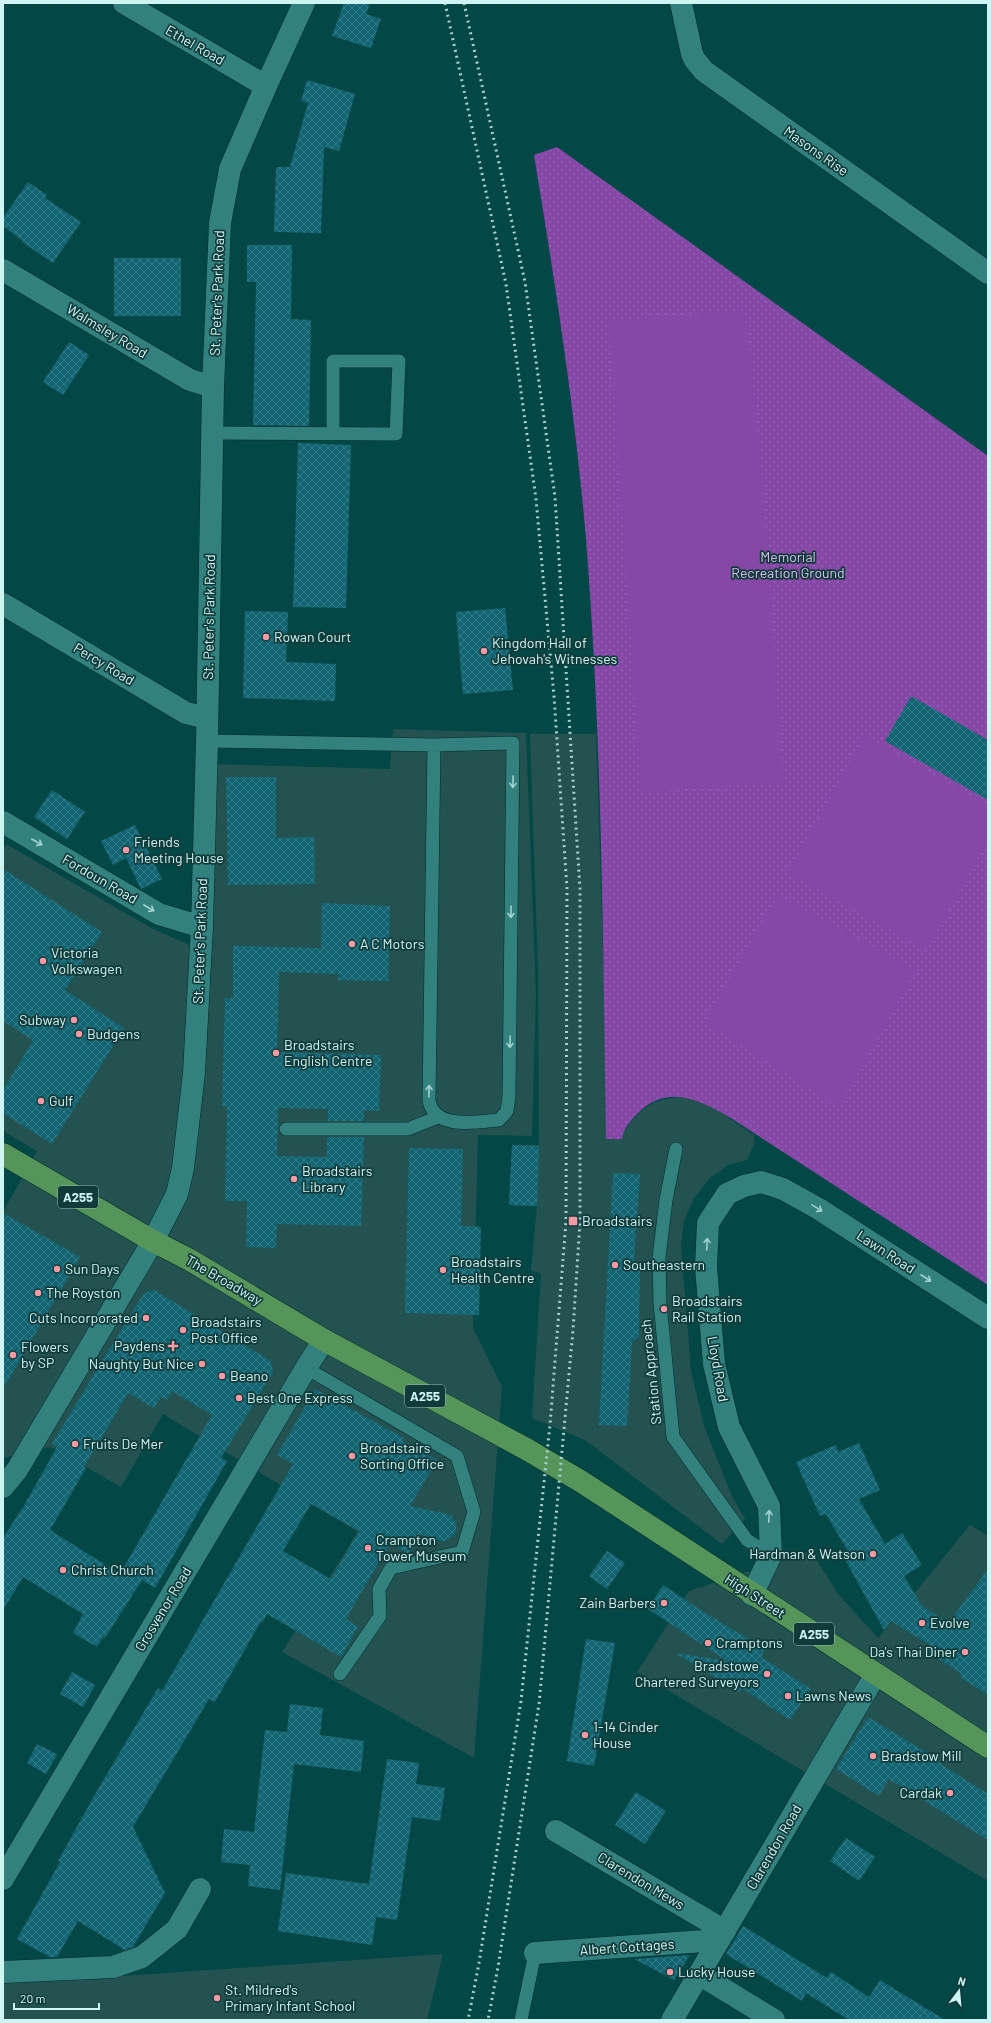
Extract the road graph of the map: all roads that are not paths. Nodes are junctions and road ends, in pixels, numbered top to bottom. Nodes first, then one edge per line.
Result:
1 (124, 3) edge
2 (304, 3) edge
3 (681, 3) edge
4 (266, 86) junction
5 (3, 270) edge
6 (988, 273) edge
7 (213, 387) junction
8 (333, 432) junction
9 (212, 433) junction
10 (3, 604) edge
11 (207, 718) junction
12 (207, 741) junction
13 (434, 746) junction
14 (3, 822) edge
15 (202, 927) junction
16 (438, 1118) junction
17 (286, 1129) dead end
18 (676, 1149) dead end
19 (3, 1154) edge
20 (783, 1189) joint
21 (153, 1241) junction
22 (988, 1318) edge
23 (324, 1340) junction
24 (306, 1368) junction
25 (582, 1482) joint
26 (3, 1488) edge
27 (771, 1555) junction
28 (752, 1595) junction
29 (340, 1674) dead end
30 (876, 1674) junction
31 (988, 1747) edge
32 (556, 1831) dead end
33 (3, 1880) edge
34 (200, 1889) dead end
35 (722, 1936) junction
36 (536, 1953) joint
37 (3, 1972) edge
38 (699, 1974) junction
39 (521, 2020) edge
40 (672, 2020) edge
41 (774, 2020) edge

1 - 4 street, Ethel Road
2 - 4 street, St. Peter's Park Road
3 - 6 street, Masons Rise
4 - 7 street, St. Peter's Park Road
5 - 7 street, Walmsley Road
7 - 9 street, St. Peter's Park Road
8 - 8 lane
8 - 9 lane
9 - 11 street, St. Peter's Park Road
10 - 11 street, Percy Road
11 - 12 street, St. Peter's Park Road
12 - 13 lane
12 - 15 street, St. Peter's Park Road
16 -> 13 lane
13 -> 16 lane
14 -> 15 street, Fordoun Road
15 - 21 street, St. Peter's Park Road
16 - 17 lane
18 - 27 lane, Station Approach
19 - 21 main road, A255
20 -> 22 street, Lawn Road
27 -> 20 street, Lloyd Road
21 - 23 main road, The Broadway / A255
21 - 26 street
23 - 24 street, Grosvenor Road
23 - 25 main road, The Broadway / A255
24 - 29 lane
24 - 33 street, Grosvenor Road
25 - 28 main road, High Street / A255
27 - 28 street, Lloyd Road
28 - 30 main road, High Street / A255
30 - 31 main road, High Street / A255
30 - 35 street, Clarendon Road
32 - 35 street, Clarendon Mews
34 - 37 street
35 - 36 street, Albert Cottages
35 - 38 street, Clarendon Road
36 - 39 lane
38 - 40 street, Clarendon Road
38 - 41 street

